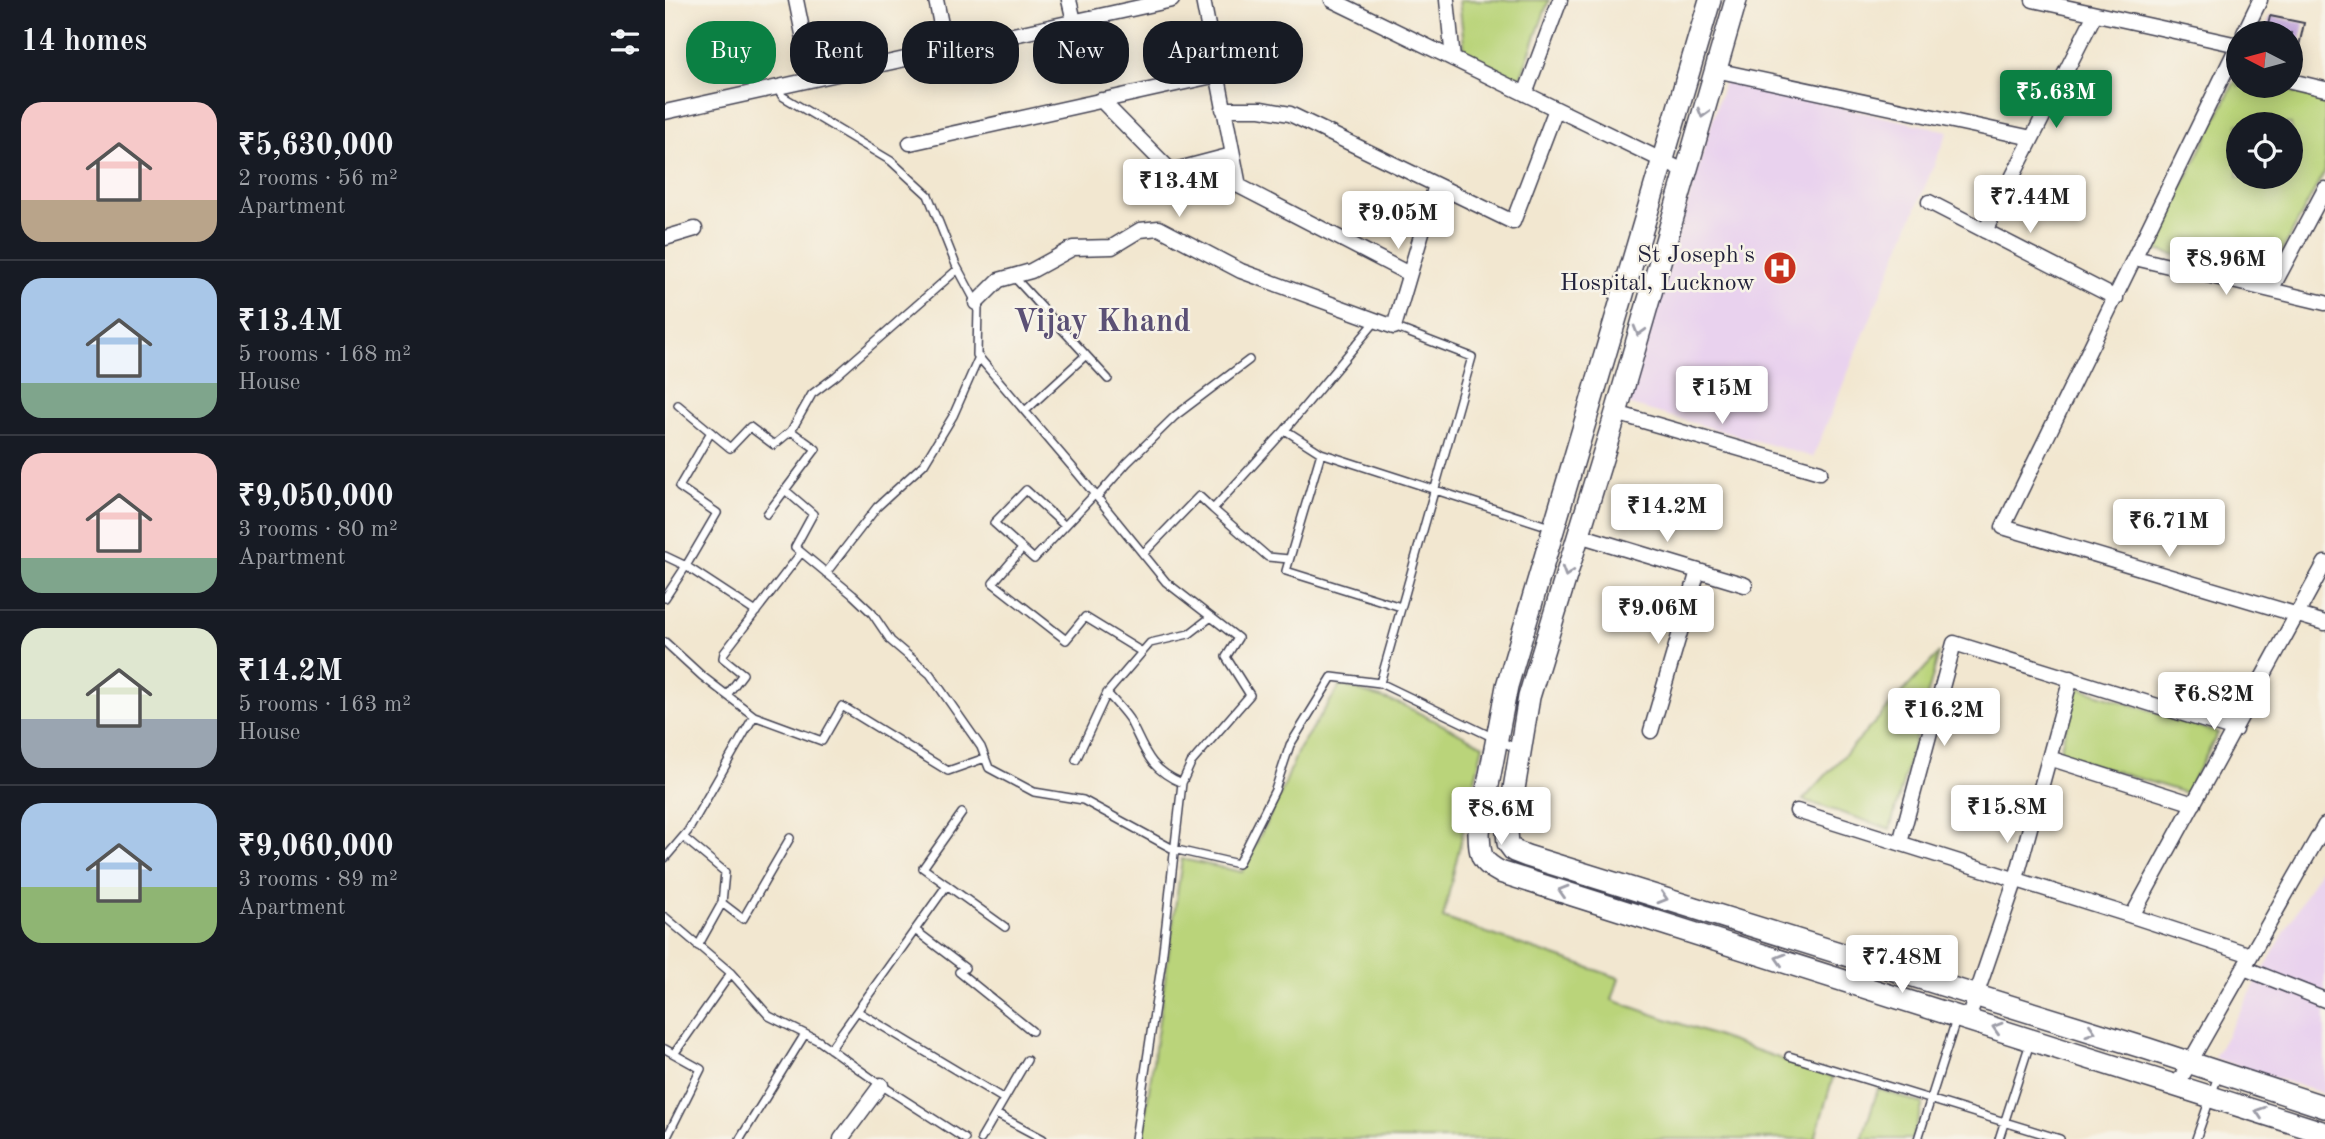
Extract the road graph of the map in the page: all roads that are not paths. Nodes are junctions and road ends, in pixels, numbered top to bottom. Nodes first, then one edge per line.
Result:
1 (796, 0) edge
2 (936, 0) edge
3 (1069, 0) edge
4 (1173, 0) edge
5 (1203, 0) edge
6 (1332, 0) edge
7 (1447, 0) edge
8 (1560, 0) edge
9 (1710, 0) edge
10 (1735, 0) edge
11 (2033, 0) edge
12 (2260, 0) edge
13 (2095, 14) junction
14 (800, 21) edge
15 (940, 21) edge
16 (1074, 21) joint
17 (1207, 21) edge
18 (2250, 21) edge
19 (2226, 42) edge
20 (1453, 59) junction
21 (1715, 70) junction
22 (2226, 81) edge
23 (790, 83) edge
24 (1175, 84) edge
25 (1219, 84) edge
26 (2303, 84) edge
27 (778, 86) junction
28 (2325, 89) edge
29 (1525, 94) junction
30 (1101, 100) junction
31 (1223, 109) junction
32 (1556, 110) junction
33 (665, 112) edge
34 (2032, 138) junction
35 (910, 143) dead end
36 (1232, 155) junction
37 (1663, 162) junction
38 (1686, 172) junction
39 (1436, 185) junction
40 (2325, 189) edge
41 (1929, 202) dead end
42 (695, 229) dead end
43 (1985, 231) junction
44 (665, 238) edge
45 (2136, 257) junction
46 (958, 269) junction
47 (1409, 274) junction
48 (1014, 276) junction
49 (2271, 290) junction
50 (2116, 298) junction
51 (976, 303) junction
52 (2325, 303) edge
53 (1377, 320) junction
54 (1394, 327) junction
55 (1086, 355) junction
56 (979, 357) junction
57 (1249, 360) dead end
58 (1108, 379) dead end
59 (678, 405) dead end
60 (1025, 411) junction
61 (1616, 413) junction
62 (1285, 430) junction
63 (791, 431) junction
64 (711, 432) junction
65 (1321, 453) junction
66 (1820, 472) dead end
67 (785, 490) junction
68 (1434, 490) junction
69 (1096, 496) junction
70 (1213, 509) junction
71 (767, 514) dead end
72 (1065, 526) junction
73 (1554, 528) junction
74 (1579, 535) junction
75 (1022, 549) junction
76 (801, 552) junction
77 (1143, 554) junction
78 (665, 556) edge
79 (1289, 559) junction
80 (2325, 563) edge
81 (686, 566) junction
82 (1698, 571) junction
83 (826, 573) junction
84 (1745, 585) dead end
85 (665, 598) edge
86 (1401, 607) junction
87 (756, 611) junction
88 (2298, 615) junction
89 (1211, 617) junction
90 (2325, 623) edge
91 (665, 642) edge
92 (1142, 652) junction
93 (2071, 678) junction
94 (1380, 683) junction
95 (1107, 693) junction
96 (727, 695) junction
97 (754, 716) junction
98 (2235, 730) junction
99 (1651, 731) dead end
100 (1497, 740) junction
101 (1520, 750) junction
102 (985, 758) junction
103 (2049, 758) junction
104 (1076, 760) dead end
105 (1182, 783) junction
106 (2194, 804) junction
107 (1797, 811) dead end
108 (963, 813) dead end
109 (2325, 825) edge
110 (683, 837) junction
111 (790, 838) dead end
112 (1900, 843) junction
113 (1173, 849) junction
114 (665, 858) edge
115 (2016, 879) junction
116 (947, 885) junction
117 (722, 903) junction
118 (2132, 915) junction
119 (665, 917) edge
120 (1005, 927) dead end
121 (915, 930) junction
122 (698, 946) junction
123 (2248, 962) junction
124 (731, 973) junction
125 (1976, 996) junction
126 (2325, 1000) edge
127 (857, 1011) junction
128 (1963, 1017) junction
129 (1031, 1031) dead end
130 (805, 1034) junction
131 (2031, 1038) junction
132 (665, 1049) edge
133 (829, 1049) junction
134 (674, 1054) junction
135 (1789, 1056) dead end
136 (1027, 1060) dead end
137 (2190, 1063) junction
138 (2219, 1072) junction
139 (881, 1085) junction
140 (2177, 1085) junction
141 (2211, 1096) junction
142 (1005, 1099) junction
143 (1930, 1100) junction
144 (2325, 1107) edge
145 (996, 1114) junction
146 (2004, 1122) junction
147 (2325, 1133) edge
148 (666, 1139) edge
149 (740, 1139) edge
150 (841, 1139) edge
151 (965, 1139) edge
152 (981, 1139) edge
153 (1043, 1139) edge
154 (1135, 1139) edge
155 (1918, 1139) edge
156 (1999, 1139) edge
157 (2060, 1139) edge
158 (2196, 1139) edge

1 - 14 street
2 - 15 street
3 - 16 street
4 - 16 street
5 - 17 street
6 - 20 street
7 - 20 street
8 - 29 street
9 - 37 street
10 - 21 street
11 - 13 street
12 - 18 street
13 - 19 street
13 - 34 street
20 - 29 street
21 - 34 street
21 -> 38 street
22 - 45 street
23 - 27 street
24 - 30 street
25 - 31 street
26 - 28 street
27 - 33 street
27 - 46 lane
29 - 32 street
30 - 35 street
30 - 36 street
31 - 36 street
31 - 39 street
32 - 37 street
32 - 39 street
34 - 43 street
36 - 47 street
37 - 38 street
37 - 73 street
38 -> 61 street
39 - 47 street
40 - 49 street
41 - 43 street
42 - 44 street
43 - 50 street
45 - 49 street
45 - 50 street
46 - 51 lane
46 - 63 lane
47 - 54 street
48 - 51 street
48 - 53 street
48 - 55 lane
49 - 52 street
50 - 88 street
51 - 56 lane
53 - 54 street
53 - 62 lane
54 - 68 lane
55 - 58 lane
55 - 60 lane
56 - 60 lane
56 - 83 lane
57 - 69 lane
59 - 64 lane
60 - 69 lane
61 - 66 street
61 - 74 street
62 - 65 lane
62 - 70 lane
63 - 64 lane
63 - 67 lane
64 - 81 lane
65 - 68 lane
65 - 79 lane
67 - 71 lane
67 - 76 lane
68 - 73 lane
68 - 86 lane
69 - 72 lane
69 - 77 lane
70 - 77 lane
70 - 79 lane
72 - 75 lane
72 - 75 lane
73 - 100 street
74 - 82 street
74 -> 101 street
75 - 92 lane
76 - 83 lane
76 - 87 lane
77 - 89 lane
78 - 81 lane
79 - 86 lane
80 - 88 street
81 - 85 lane
81 - 87 lane
82 - 84 street
82 - 99 street
83 - 102 lane
86 - 94 lane
87 - 96 lane
88 - 90 street
88 - 98 street
89 - 92 lane
89 - 105 lane
91 - 96 lane
92 - 95 lane
93 - 98 street
93 - 103 street
93 - 112 street
94 - 100 lane
94 - 113 lane
95 - 104 lane
95 - 105 lane
96 - 97 lane
97 - 102 lane
97 - 110 lane
98 - 106 street
100 - 101 lane
128 -> 100 street
101 -> 125 street
102 - 113 lane
103 - 106 street
103 - 115 street
105 - 113 lane
106 - 118 street
107 - 112 street
108 - 116 lane
109 - 123 street
110 - 114 lane
110 - 117 lane
111 - 117 lane
112 - 115 street
113 - 154 lane
115 - 118 street
115 - 125 street
116 - 120 lane
116 - 121 lane
117 - 122 lane
118 - 123 street
119 - 122 lane
121 - 127 lane
121 - 129 lane
122 - 124 lane
123 - 126 street
123 - 137 street
124 - 130 lane
124 - 134 lane
125 - 128 street
125 -> 137 street
127 - 133 lane
127 - 142 lane
131 -> 128 street
128 - 143 lane
130 - 133 lane
130 - 149 lane
131 - 140 street
131 - 146 lane
132 - 134 lane
133 - 139 lane
134 - 148 lane
135 - 143 lane
136 - 142 lane
137 - 138 street
137 - 140 street
138 - 141 lane
138 - 144 street
139 - 150 street
139 - 151 lane
140 - 141 street
147 -> 141 street
141 - 158 lane
142 - 145 lane
143 - 146 lane
143 - 155 lane
145 - 152 lane
145 - 153 lane
146 - 156 lane
146 - 157 lane

